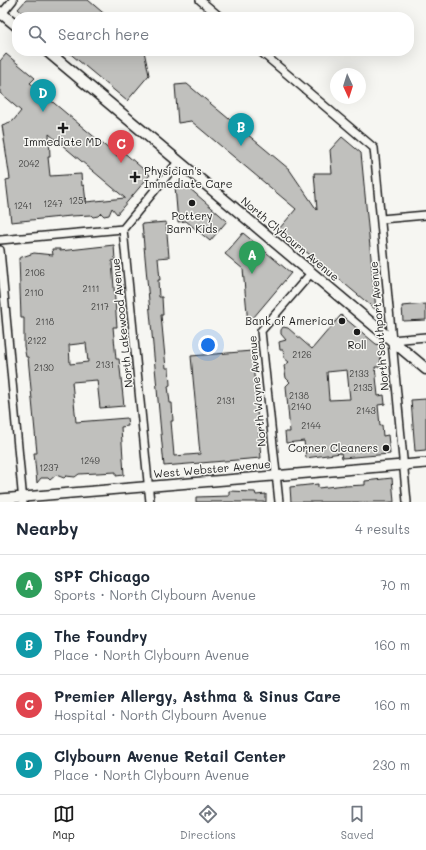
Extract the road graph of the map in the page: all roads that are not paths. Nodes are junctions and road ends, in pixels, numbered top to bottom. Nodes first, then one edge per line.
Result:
1 (13, 0) edge
2 (200, 0) edge
3 (214, 12) edge
4 (1, 14) edge
5 (12, 22) edge
6 (53, 56) edge
7 (266, 56) edge
8 (178, 162) junction
9 (426, 215) edge
10 (381, 219) junction
11 (123, 229) junction
12 (0, 240) edge
13 (0, 250) edge
14 (312, 272) junction
15 (426, 338) edge
16 (391, 340) junction
17 (426, 369) edge
18 (426, 463) edge
19 (404, 465) junction
20 (276, 476) junction
21 (149, 487) junction
22 (0, 499) edge
23 (23, 500) edge
24 (150, 502) edge
25 (279, 502) edge
26 (407, 502) edge

1 - 4 street
2 - 3 street
4 - 5 main road
6 - 8 main road, North Clybourn Avenue
7 - 10 street, North Southport Avenue
8 - 11 street
8 - 14 main road, North Clybourn Avenue
9 - 10 street
10 - 16 street, North Southport Avenue
11 - 12 street
11 - 21 street, North Lakewood Avenue
13 - 23 street
14 - 16 main road, North Clybourn Avenue
14 - 20 street, North Wayne Avenue
15 - 16 street
16 - 17 main road, North Clybourn Avenue
16 - 19 street, North Southport Avenue
18 - 19 street, West Webster Avenue
19 - 20 street, West Webster Avenue
19 - 26 street, North Southport Avenue
20 - 21 street, West Webster Avenue
20 - 25 street, North Wayne Avenue
21 - 23 street, West Webster Avenue
21 - 24 street, North Lakewood Avenue
22 - 23 street, West Webster Avenue

